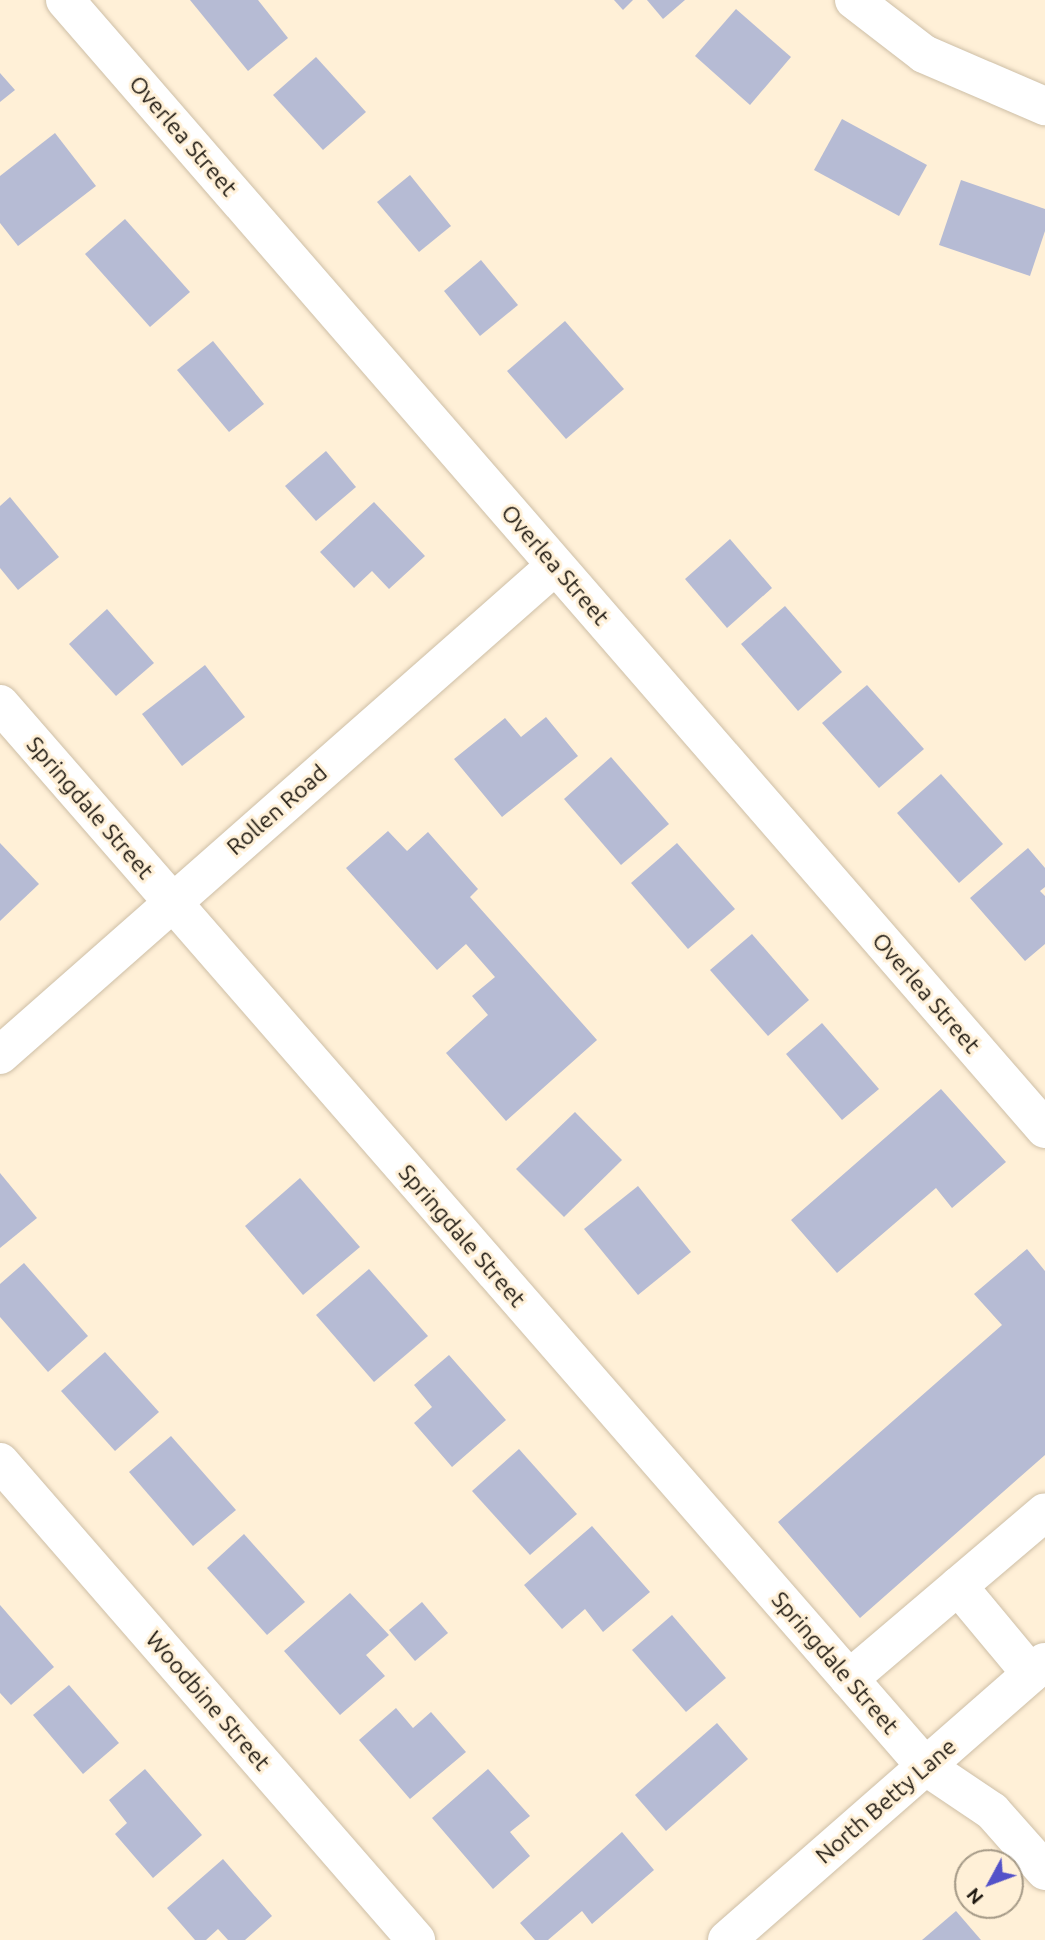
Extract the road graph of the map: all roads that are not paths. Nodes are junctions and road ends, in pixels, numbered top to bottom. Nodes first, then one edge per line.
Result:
1 (65, 0) edge
2 (854, 0) edge
3 (1045, 106) edge
4 (555, 566) junction
5 (0, 704) edge
6 (172, 903) junction
7 (0, 1055) edge
8 (1045, 1129) edge
9 (0, 1462) edge
10 (1045, 1511) edge
11 (958, 1586) junction
12 (1038, 1668) edge
13 (849, 1679) junction
14 (925, 1766) junction
15 (1045, 1871) edge
16 (416, 1940) edge
17 (727, 1940) edge

1 - 4 street, Overlea Street
2 - 3 street
4 - 6 street, Rollen Road
4 - 8 street, Overlea Street
5 - 6 street, Springdale Street
6 - 7 street, Rollen Road
6 - 13 street, Springdale Street
9 - 16 street, Woodbine Street
10 - 11 street
11 - 12 street
11 - 13 street
12 - 14 street, North Betty Lane
13 - 14 street, Springdale Street
14 - 15 street, Springdale Street
14 - 17 street, North Betty Lane

